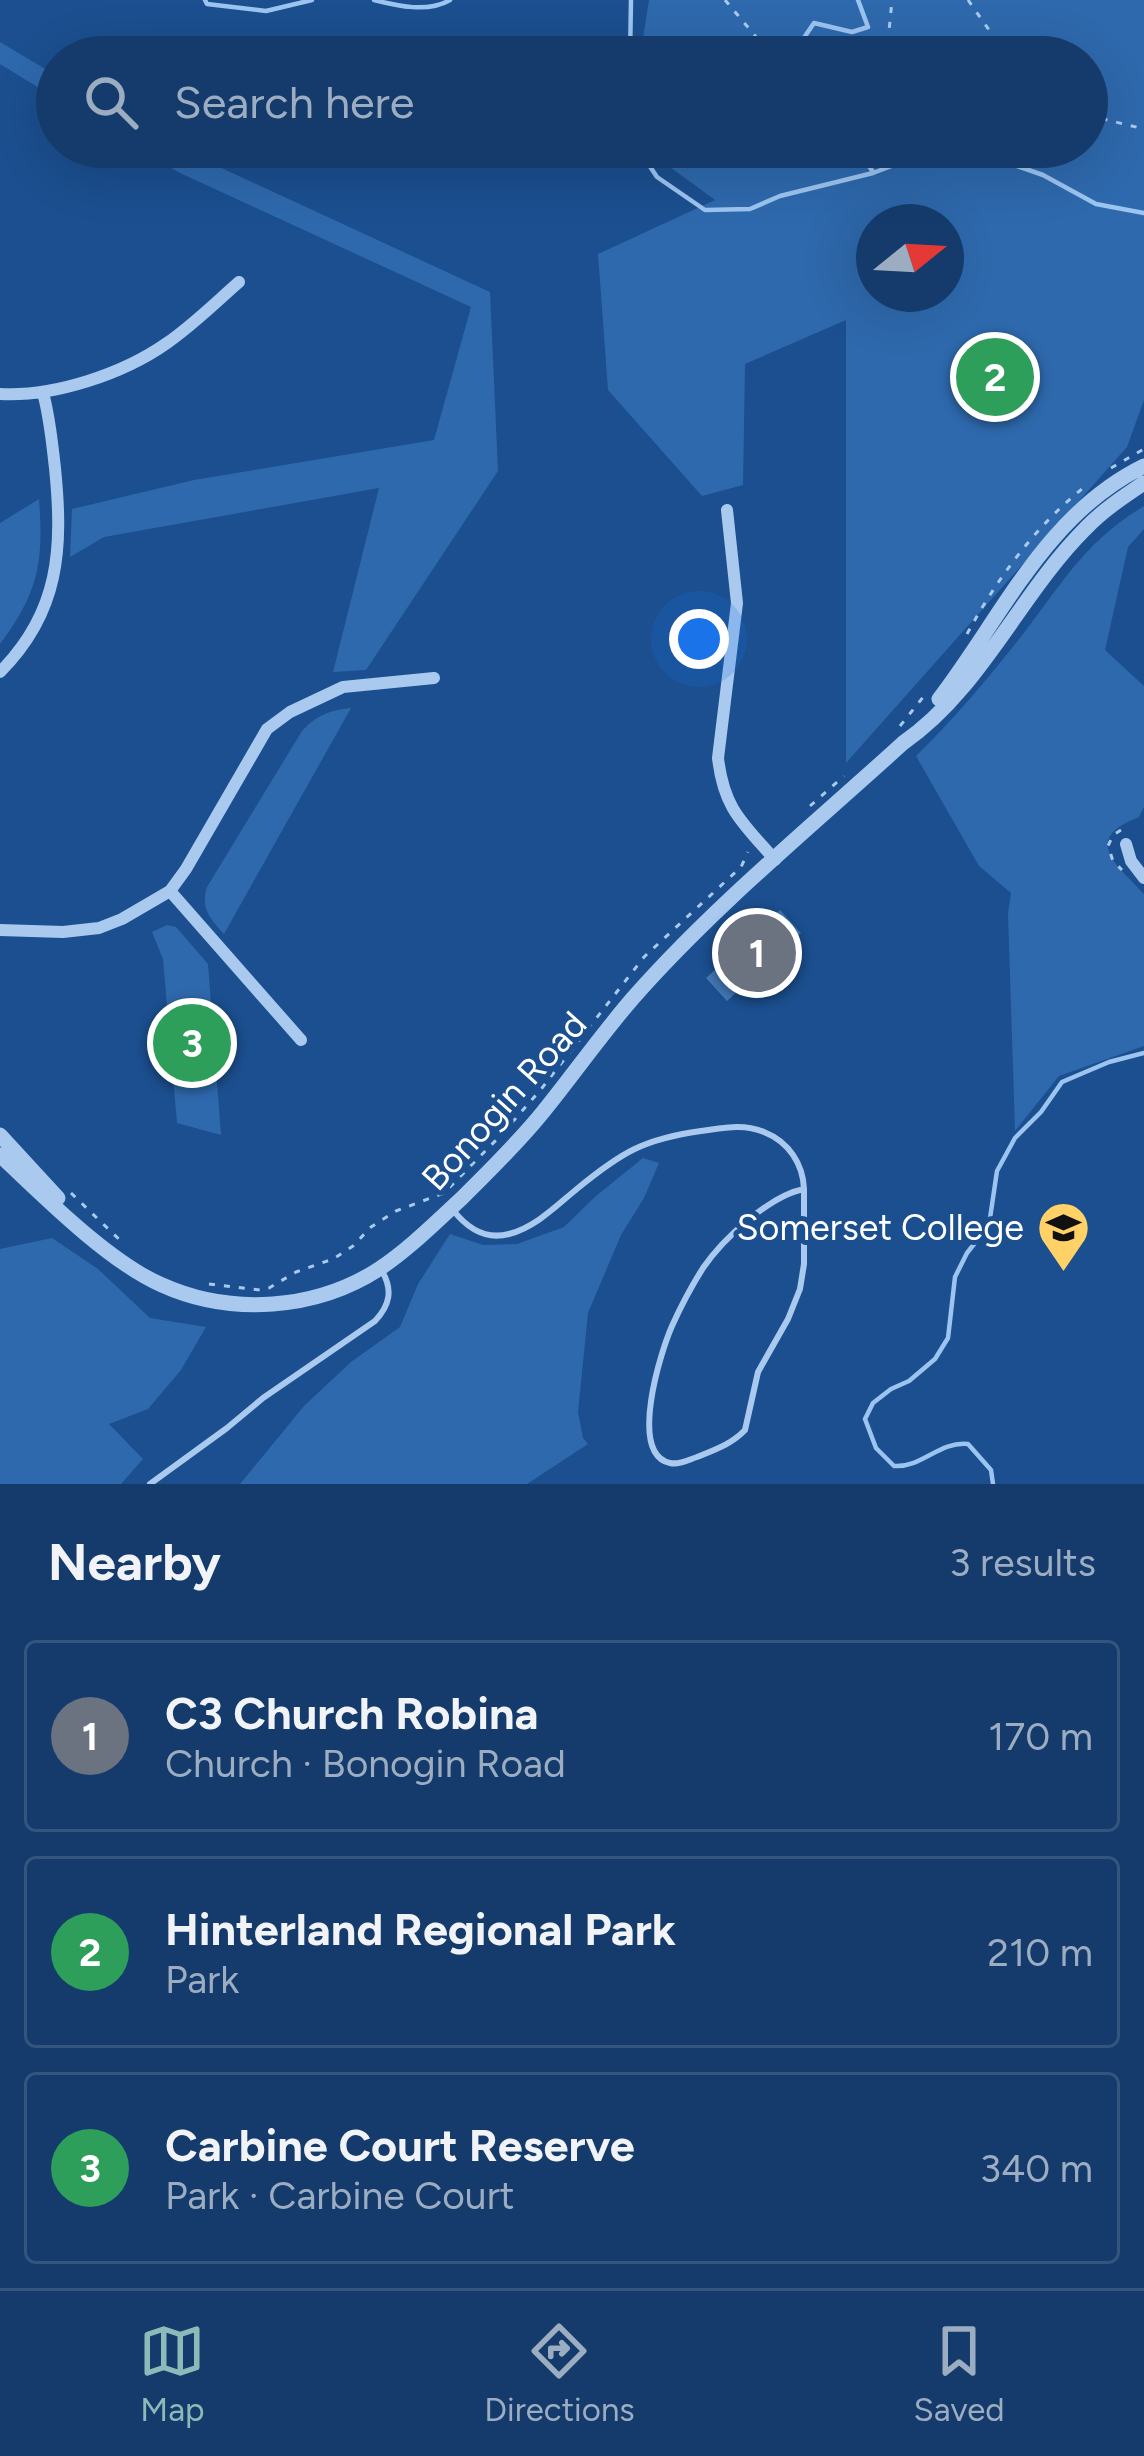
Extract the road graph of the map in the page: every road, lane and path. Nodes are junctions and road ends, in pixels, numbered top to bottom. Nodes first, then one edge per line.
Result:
1 (725, 0) edge
2 (892, 0) edge
3 (968, 0) edge
4 (755, 36) edge
5 (888, 36) edge
6 (993, 36) edge
7 (1108, 121) edge
8 (1144, 129) edge
9 (239, 283) dead end
10 (43, 393) junction
11 (0, 394) edge
12 (1144, 449) edge
13 (1144, 466) edge
14 (1144, 483) edge
15 (728, 510) dead end
16 (1086, 527) junction
17 (1005, 600) junction
18 (965, 638) dead end
19 (0, 672) edge
20 (434, 678) dead end
21 (930, 689) dead end
22 (897, 740) junction
23 (851, 770) dead end
24 (799, 816) dead end
25 (1126, 844) dead end
26 (752, 849) dead end
27 (775, 860) junction
28 (1144, 878) edge
29 (170, 891) junction
30 (0, 930) edge
31 (301, 1040) dead end
32 (0, 1135) edge
33 (0, 1155) edge
34 (804, 1190) junction
35 (72, 1194) dead end
36 (451, 1208) junction
37 (82, 1228) junction
38 (127, 1247) dead end
39 (381, 1268) junction
40 (204, 1283) dead end
41 (150, 1484) edge

1 - 4 path
2 - 5 path
3 - 6 path
7 - 8 path
9 - 10 street
10 - 11 street
10 - 19 street
12 - 18 path
13 - 17 street, Bonogin Road
14 - 16 street, Bonogin Road
15 - 27 street
16 - 17 street
16 - 22 street, Bonogin Road
17 - 22 street, Bonogin Road
20 - 29 street
21 - 22 path
22 - 27 street, Bonogin Road
23 - 24 path
25 - 28 street
26 - 40 path
27 - 36 street, Bonogin Road
29 - 30 street
29 - 31 street
32 - 37 street, Bonogin Road
33 - 37 street, Bonogin Road
34 - 34 lane
34 - 36 lane
35 - 38 path
36 - 39 street, Bonogin Road
37 - 39 street, Bonogin Road
39 - 41 lane

